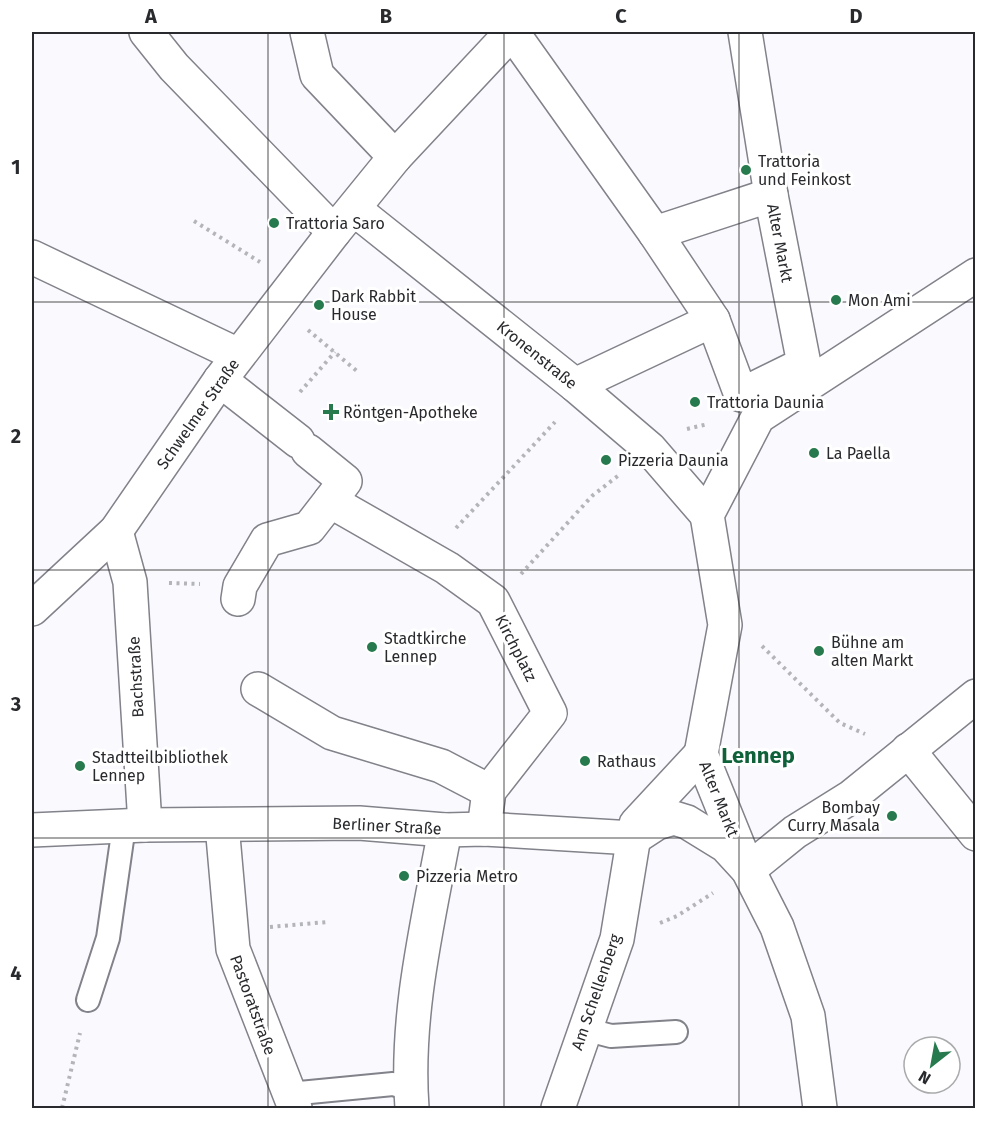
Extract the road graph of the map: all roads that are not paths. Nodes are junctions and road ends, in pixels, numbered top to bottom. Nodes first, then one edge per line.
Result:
1 (146, 32) edge
2 (308, 32) edge
3 (512, 32) edge
4 (745, 32) edge
5 (395, 157) junction
6 (771, 195) junction
7 (344, 221) junction
8 (655, 233) junction
9 (32, 256) edge
10 (975, 275) edge
11 (712, 320) junction
12 (229, 368) junction
13 (579, 388) junction
14 (771, 399) junction
15 (330, 501) junction
16 (707, 515) junction
17 (116, 531) junction
18 (239, 592) road end
19 (32, 609) edge
20 (258, 689) dead end
21 (973, 702) edge
22 (908, 750) junction
23 (701, 754) junction
24 (489, 791) junction
25 (134, 825) junction
26 (222, 825) junction
27 (484, 829) junction
28 (32, 830) edge
29 (445, 830) junction
30 (974, 830) edge
31 (633, 838) junction
32 (748, 870) junction
33 (88, 1000) road end
34 (584, 1029) junction
35 (676, 1032) dead end
36 (411, 1099) edge
37 (292, 1101) edge
38 (558, 1108) edge
39 (820, 1108) edge

1 - 7 street, Kronenstraße
2 - 5 street
3 - 5 street, Schwelmer Straße
3 - 8 street
4 - 6 street
5 - 7 street, Schwelmer Straße
6 - 8 street, Alter Markt
6 - 14 street, Alter Markt
7 - 12 street, Schwelmer Straße
7 - 13 street, Kronenstraße
8 - 11 street, Alter Markt
9 - 12 street
10 - 14 street
11 - 13 street
11 - 14 street, Alter Markt
12 - 15 street
12 - 17 street, Schwelmer Straße
13 - 16 street, Kronenstraße
14 - 16 street
15 - 18 street
15 - 24 street, Kirchplatz
16 - 23 street, Alter Markt
17 - 19 street, Schwelmer Straße
17 - 25 street, Bachstraße
20 - 24 street
21 - 22 street
22 - 30 street
22 - 32 street
23 - 31 street
23 - 32 street, Alter Markt
24 - 27 street
25 - 26 street, Berliner Straße
25 - 28 street, Berliner Straße
25 - 33 lane
26 - 29 street, Berliner Straße
26 - 37 street, Pastoratstraße
27 - 29 street, Berliner Straße
27 - 31 street, Berliner Straße
29 - 36 street
31 - 32 street, Alter Markt
31 - 34 street, Am Schellenberg
32 - 39 street
34 - 35 lane
34 - 38 street, Am Schellenberg
36 - 37 lane

